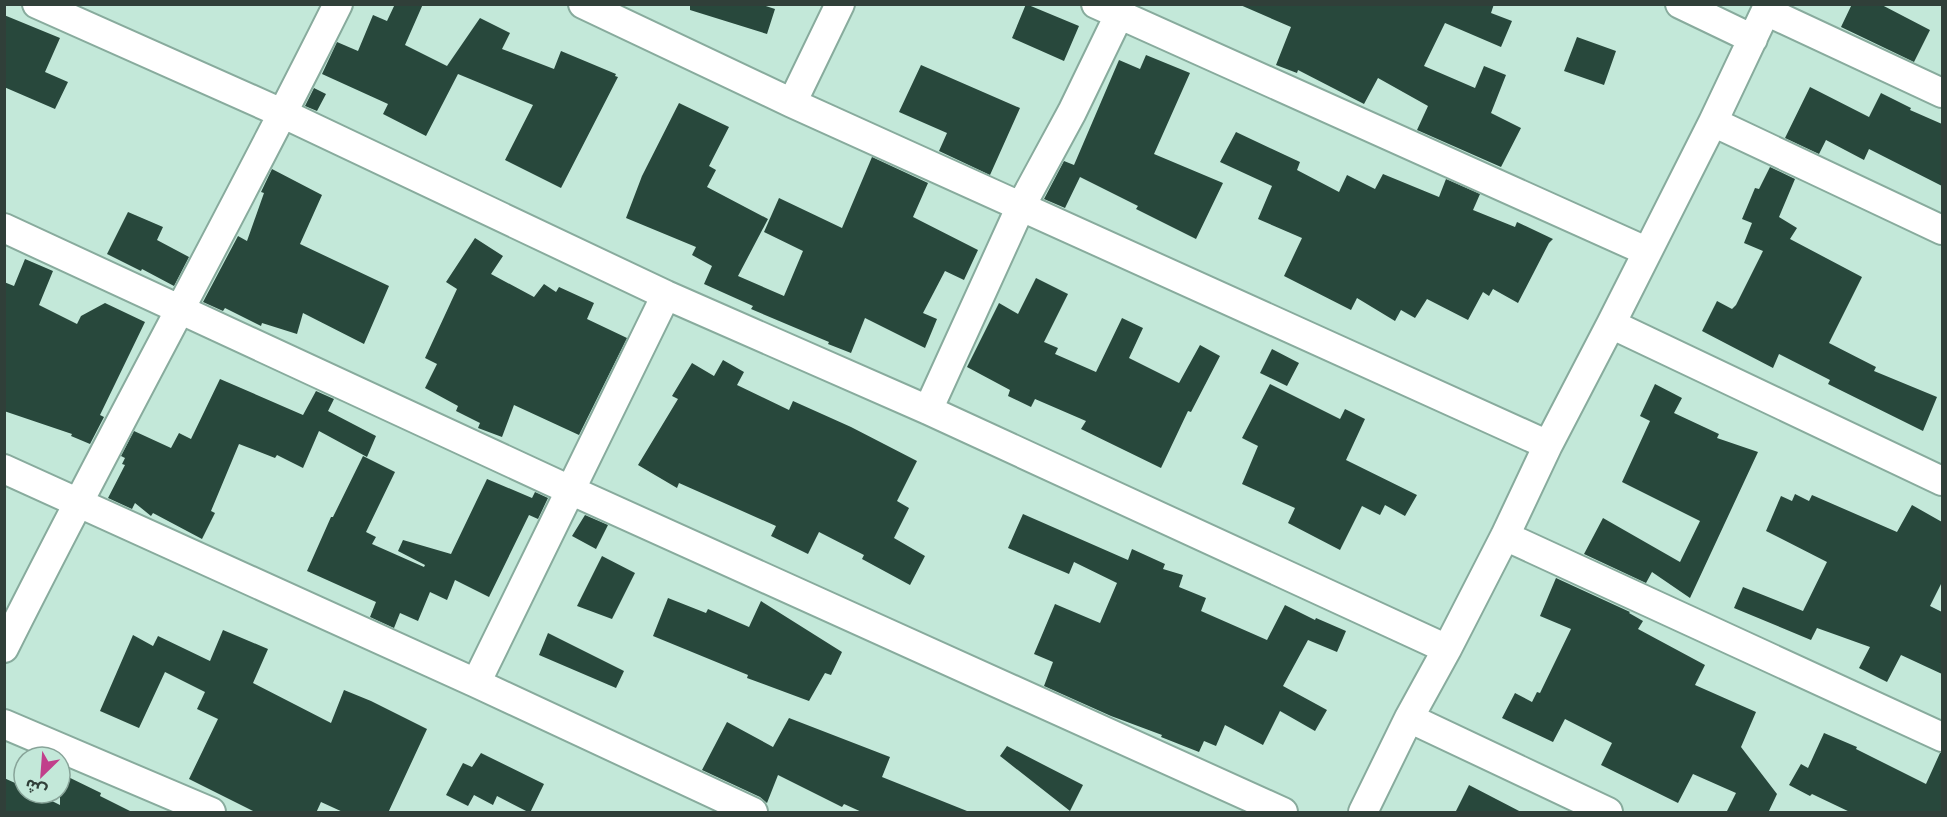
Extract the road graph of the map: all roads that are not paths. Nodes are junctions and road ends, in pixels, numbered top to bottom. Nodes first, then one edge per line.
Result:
1 (37, 4) edge
2 (338, 4) edge
3 (583, 4) edge
4 (840, 4) edge
5 (1680, 4) edge
6 (1767, 8) edge
7 (1108, 10) edge
8 (1753, 39) junction
9 (1942, 93) edge
10 (792, 103) junction
11 (284, 114) junction
12 (1713, 122) junction
13 (1021, 206) junction
14 (4, 228) edge
15 (1942, 230) edge
16 (1646, 251) junction
17 (666, 295) junction
18 (182, 308) junction
19 (1611, 324) junction
20 (928, 410) junction
21 (1548, 445) junction
22 (4, 469) edge
23 (1942, 481) edge
24 (570, 490) junction
25 (77, 502) junction
26 (1504, 536) junction
27 (4, 648) edge
28 (1447, 649) junction
29 (476, 683) junction
30 (1409, 718) junction
31 (4, 724) edge
32 (1942, 737) edge
33 (725, 807) edge
34 (211, 813) edge
35 (753, 813) edge
36 (1283, 813) edge
37 (1363, 813) edge
38 (1608, 813) edge

1 - 11 street
2 - 11 street
3 - 10 street
4 - 10 street
5 - 8 street
6 - 8 street
6 - 9 street
7 - 13 street
7 - 16 street
8 - 12 street
10 - 13 street
11 - 17 street
11 - 18 street
12 - 15 street
12 - 16 street
13 - 20 street
13 - 21 street
14 - 18 street
16 - 19 street
17 - 20 street
17 - 24 street
18 - 24 street
18 - 25 street
19 - 21 street
19 - 23 street
20 - 28 street
21 - 26 street
22 - 25 street
24 - 29 street
24 - 36 street
25 - 27 street
25 - 29 street
26 - 28 street
26 - 32 street
28 - 30 street
29 - 33 street
30 - 37 street
30 - 38 street
31 - 34 street
33 - 35 street

